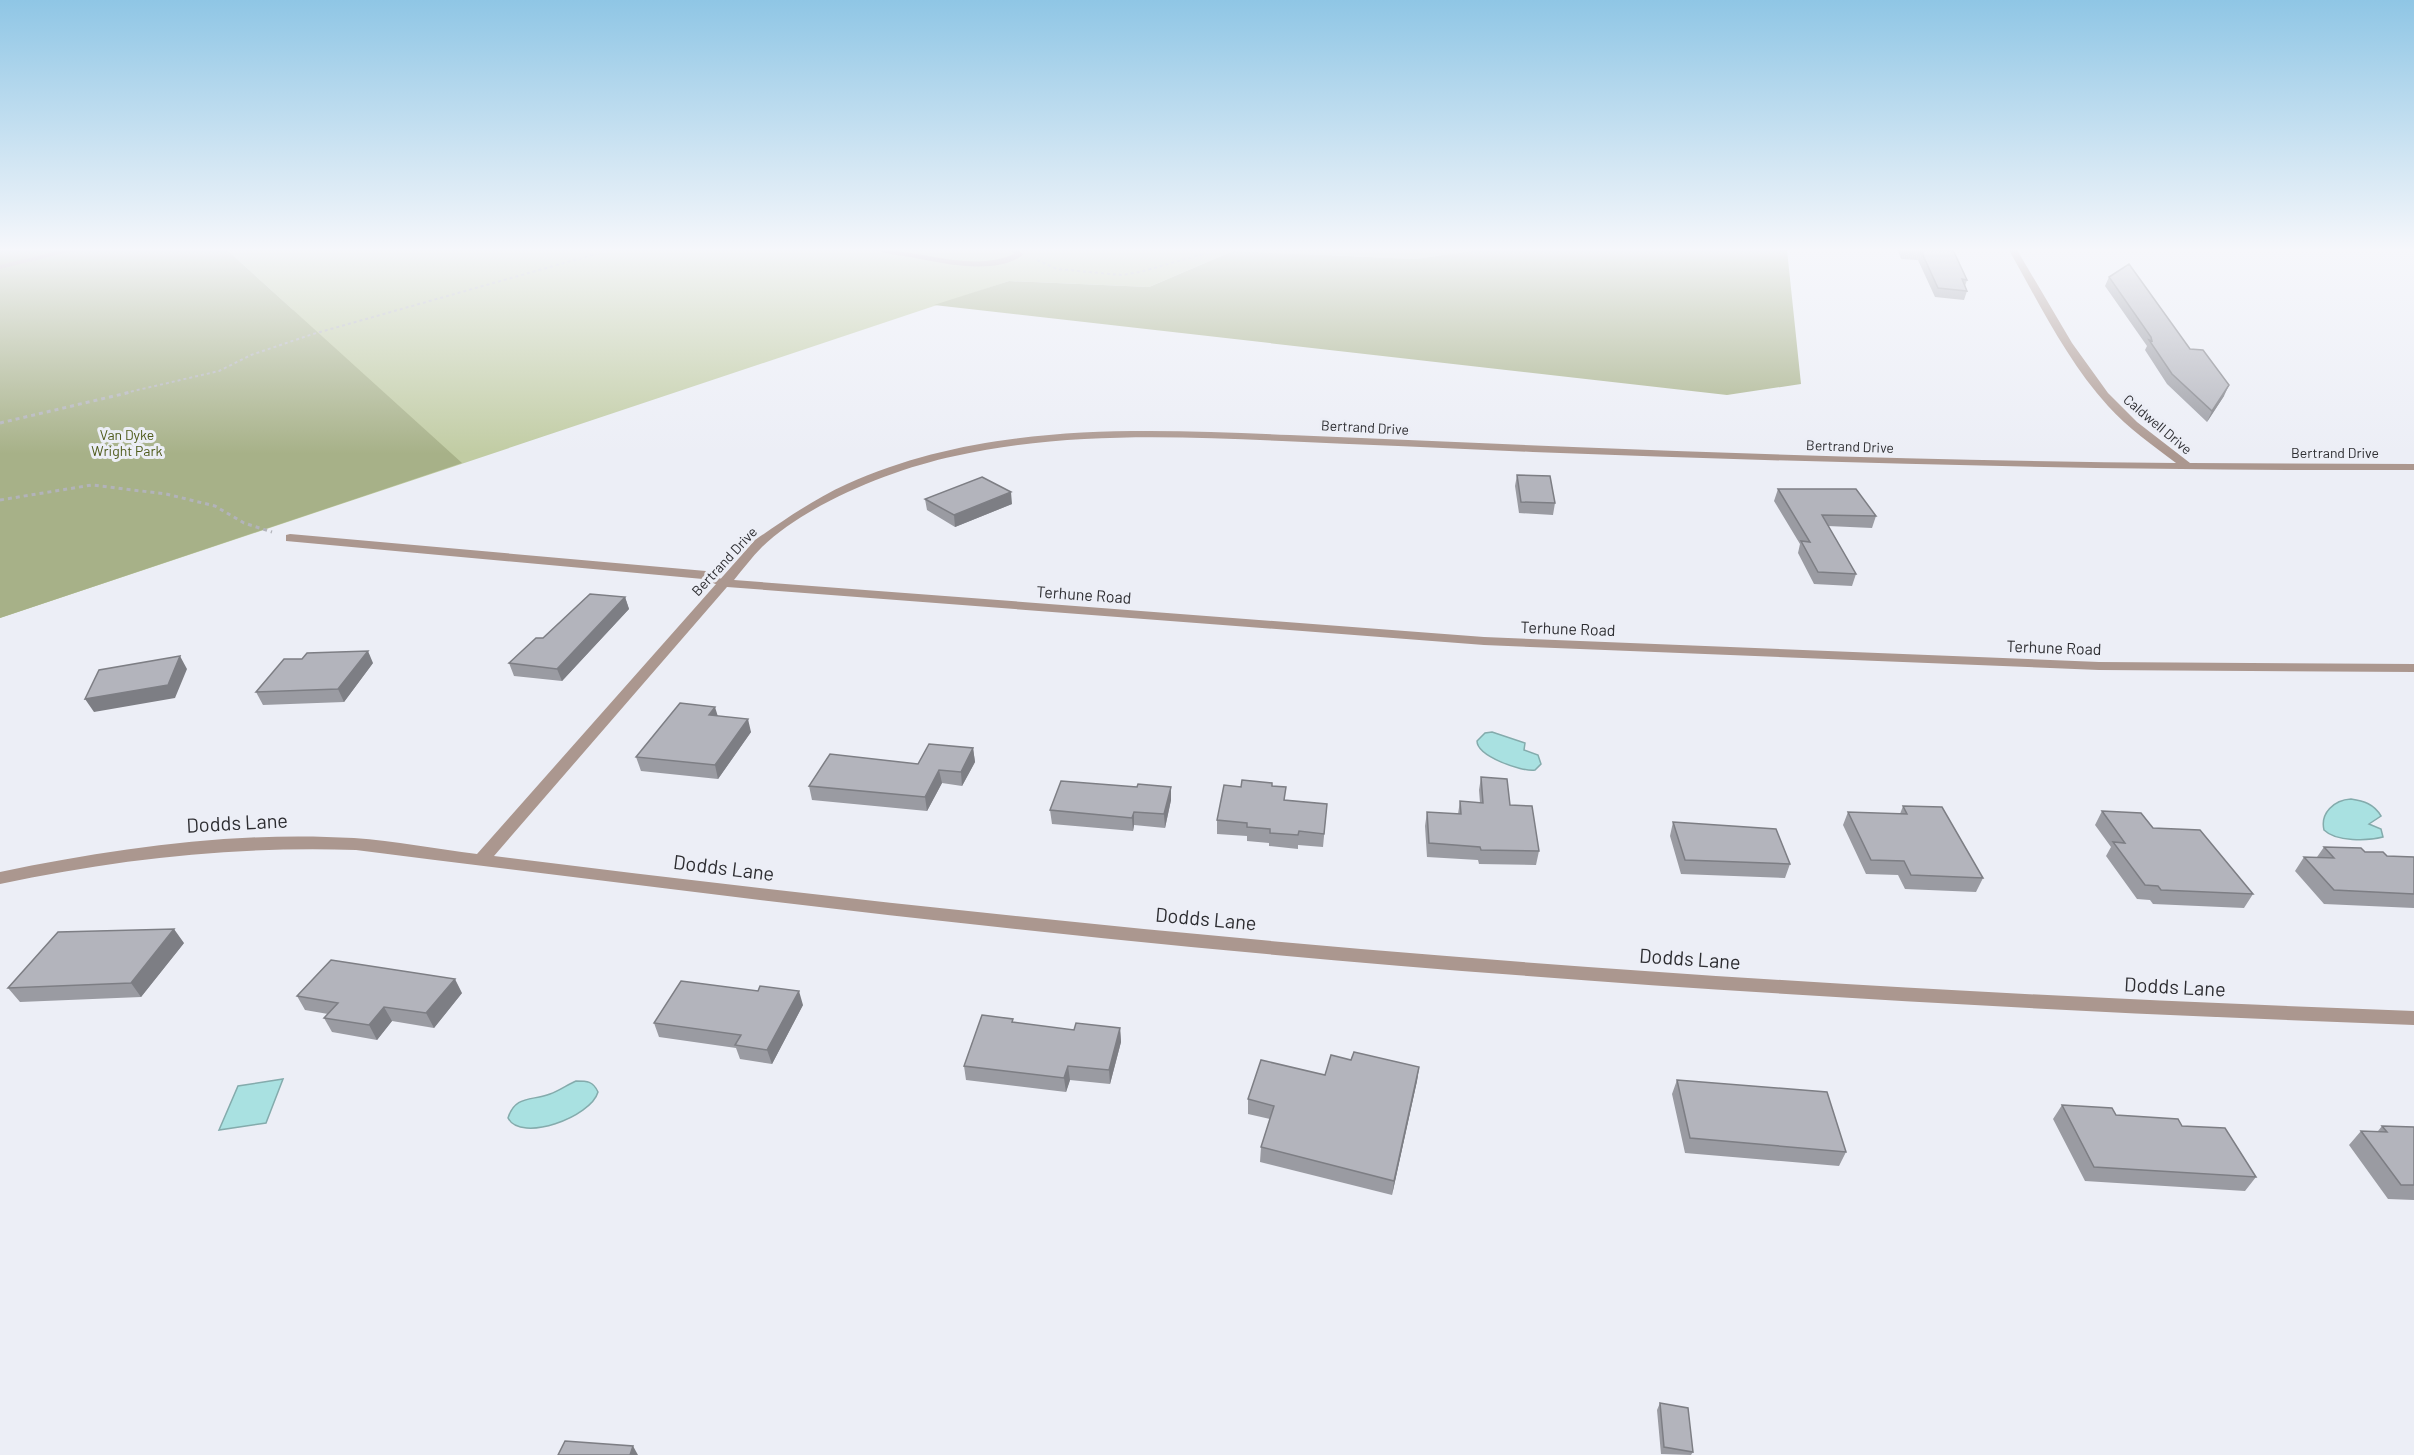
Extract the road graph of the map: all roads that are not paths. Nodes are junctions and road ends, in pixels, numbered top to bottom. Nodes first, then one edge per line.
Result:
1 (2052, 318) edge
2 (2414, 466) edge
3 (2188, 467) junction
4 (290, 538) road end
5 (723, 583) junction
6 (2414, 668) edge
7 (481, 860) junction
8 (0, 878) edge
9 (2414, 1018) edge

1 - 3 street, Caldwell Drive
2 - 3 street, Bertrand Drive
3 - 5 street, Bertrand Drive
4 - 5 street, Terhune Road
5 - 6 street, Terhune Road
5 - 7 street, Bertrand Drive
7 - 8 street, Dodds Lane
7 - 9 street, Dodds Lane

